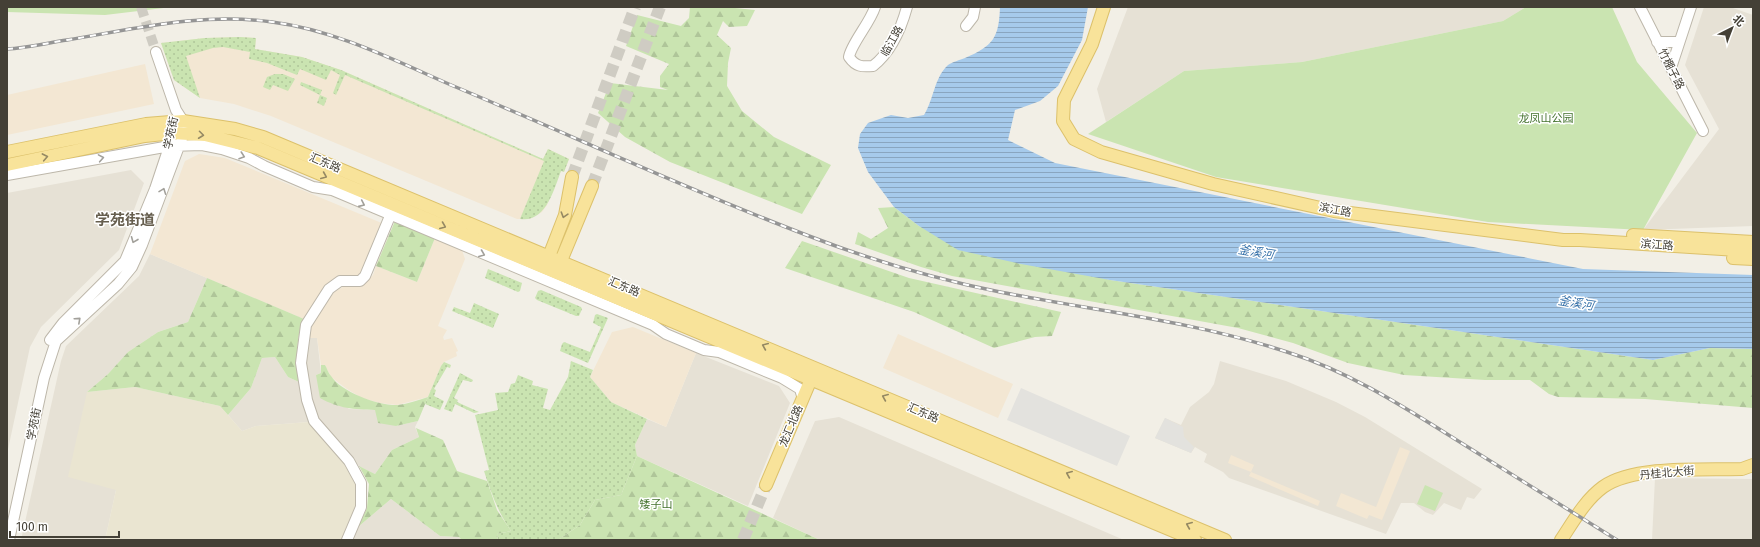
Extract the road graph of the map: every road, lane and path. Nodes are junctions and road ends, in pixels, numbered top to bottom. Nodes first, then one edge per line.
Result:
1 (875, 7) edge
2 (907, 7) edge
3 (975, 7) edge
4 (1104, 7) edge
5 (1110, 7) edge
6 (1640, 7) edge
7 (1691, 7) edge
8 (966, 26) dead end
9 (1658, 42) junction
10 (1679, 42) junction
11 (156, 52) tunnel mouth
12 (1671, 68) junction
13 (178, 124) junction
14 (1703, 131) dead end
15 (175, 146) junction
16 (7, 152) edge
17 (7, 165) edge
18 (7, 175) edge
19 (390, 216) junction
20 (1751, 249) edge
21 (561, 261) junction
22 (546, 262) junction
23 (556, 273) junction
24 (817, 374) junction
25 (802, 399) junction
26 (1753, 466) edge
27 (7, 520) edge
28 (9, 540) edge
29 (347, 540) edge
30 (1195, 540) edge
31 (1225, 540) edge
32 (1561, 540) edge

1 - 2 street, 临江路
3 - 8 street
4 - 20 main road, 滨江路
5 - 20 main road, 滨江路
6 - 9 street, 竹棚子路
7 - 10 street
9 - 10 street
9 - 12 street, 竹棚子路
10 - 12 street
11 - 13 street
12 - 14 street, 竹棚子路
13 - 15 street, 学苑街
13 - 16 main road, 汇东路
17 -> 13 main road, 汇东路
13 - 22 main road, 汇东路
18 -> 15 street
15 -> 19 street
15 -> 27 street, 学苑街
28 -> 15 street, 学苑街
19 -> 25 street
19 - 29 street
21 - 22 main road, 汇东路
21 -> 22 main road
21 - 23 main road
24 -> 21 main road, 汇东路
22 - 23 main road, 汇东路
23 - 24 main road, 汇东路
24 - 25 main road, 龙汇北路
24 - 25 main road, 龙汇北路
24 - 30 main road, 汇东路
31 -> 24 main road, 汇东路
26 - 32 main road, 丹桂北大街

